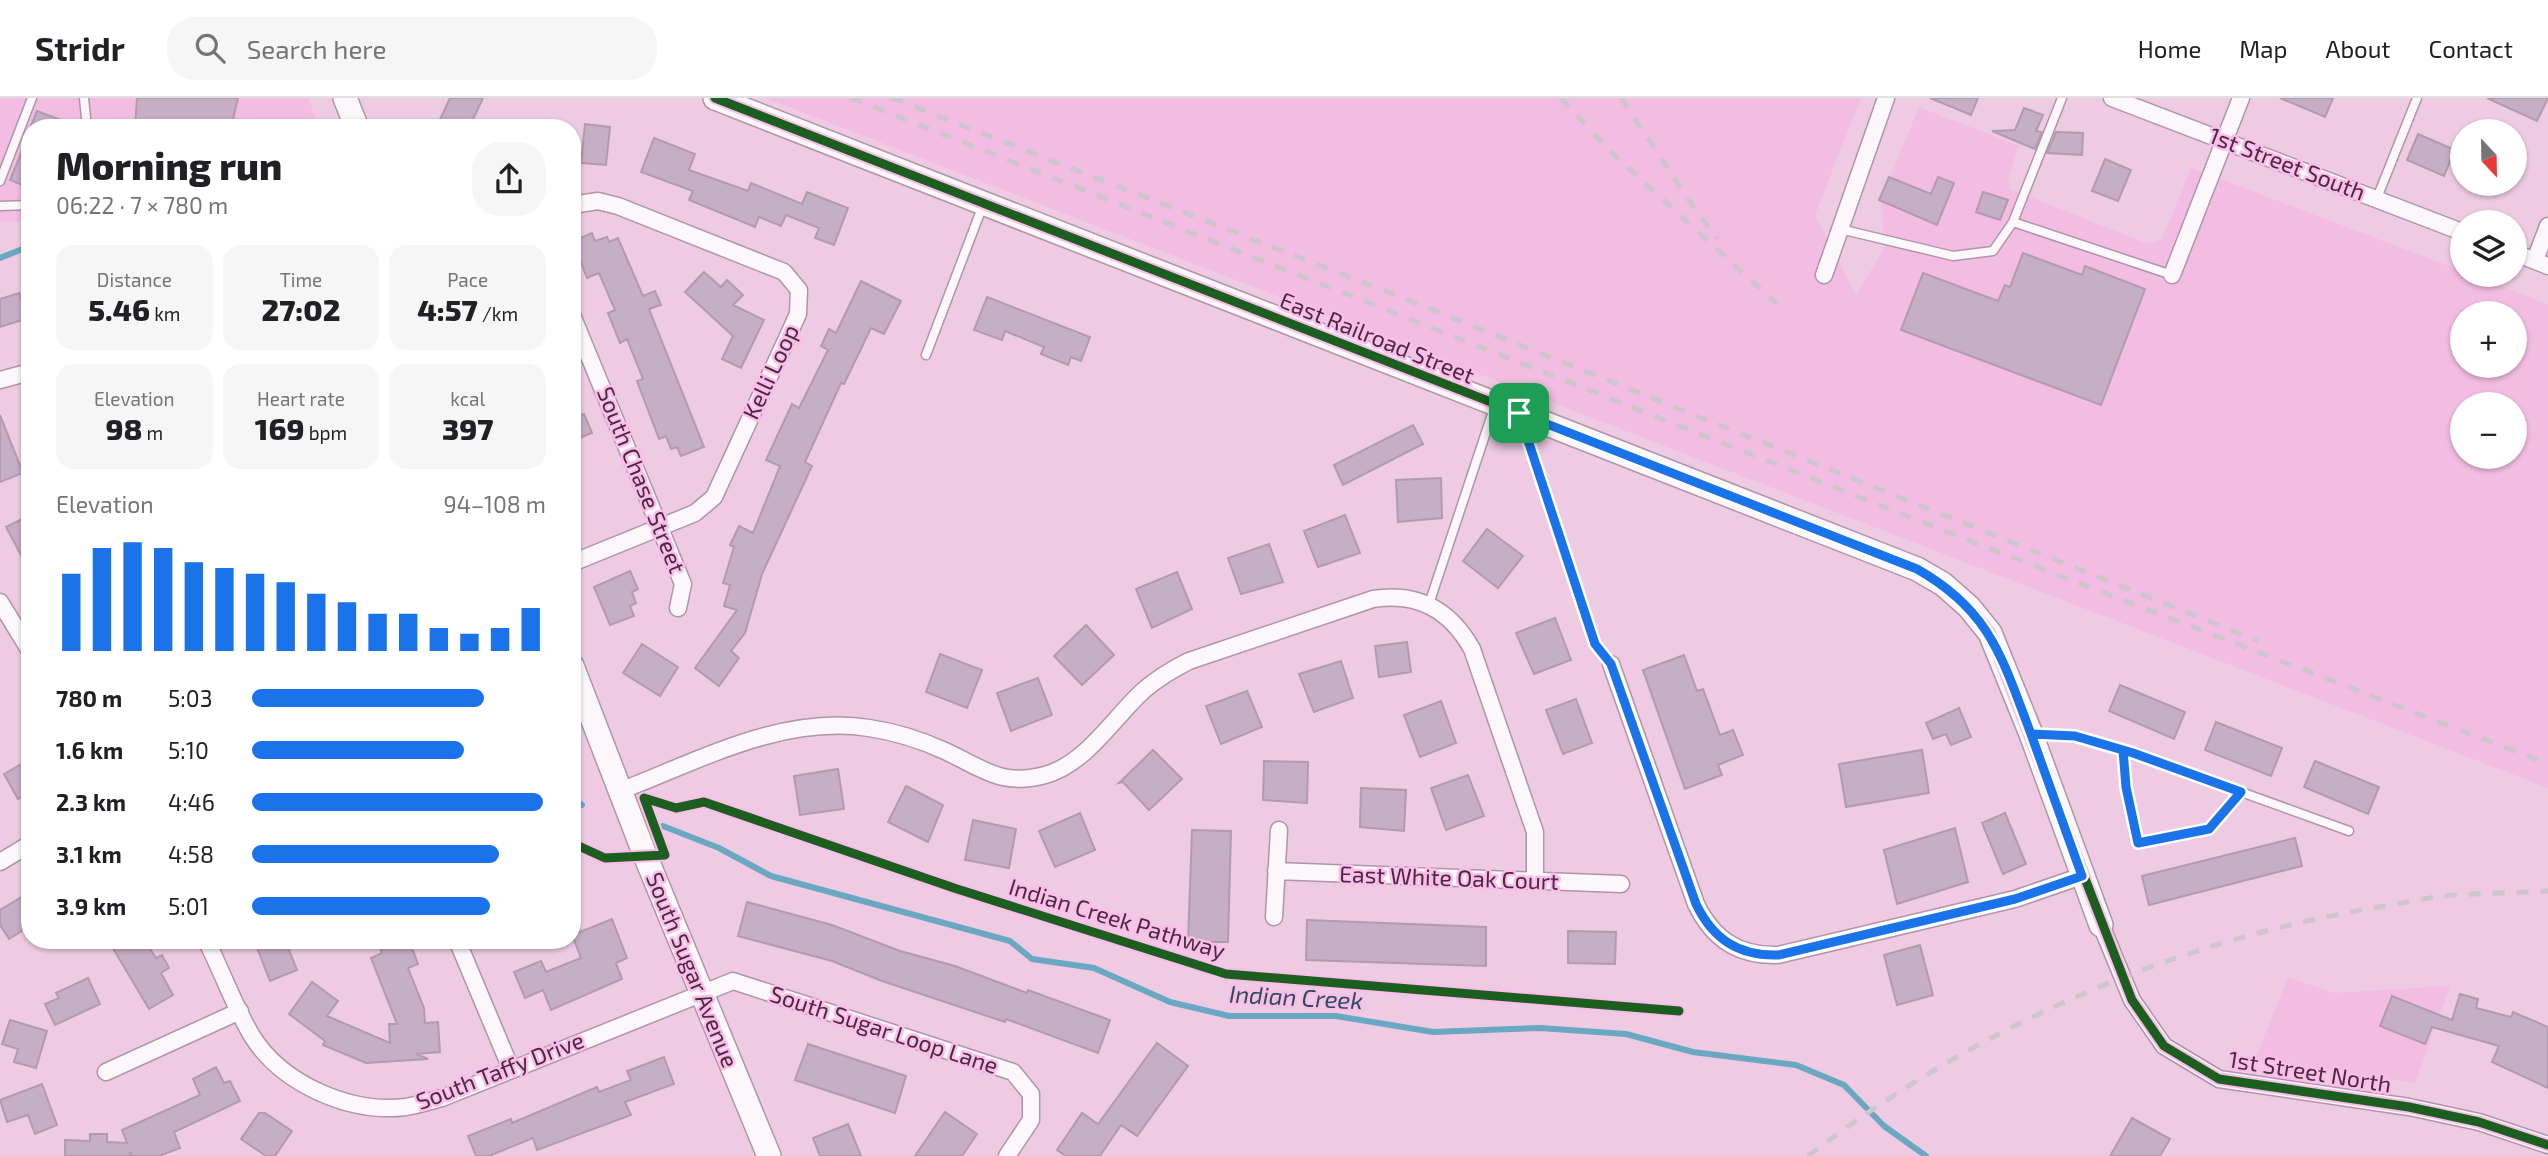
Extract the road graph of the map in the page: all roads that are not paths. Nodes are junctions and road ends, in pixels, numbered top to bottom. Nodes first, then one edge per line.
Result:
1 (32, 98) edge
2 (84, 98) edge
3 (345, 98) edge
4 (715, 98) edge
5 (1886, 98) edge
6 (2062, 98) edge
7 (2112, 98) edge
8 (2241, 98) edge
9 (2417, 98) edge
10 (24, 119) edge
11 (86, 119) edge
12 (353, 119) edge
13 (21, 127) edge
14 (2224, 141) junction
15 (0, 181) edge
16 (2377, 198) junction
17 (984, 202) junction
18 (581, 204) edge
19 (21, 205) edge
20 (0, 206) edge
21 (2013, 222) junction
22 (2548, 226) edge
23 (2450, 227) edge
24 (1840, 229) junction
25 (2541, 263) edge
26 (1825, 275) dead end
27 (2172, 275) joint
28 (581, 336) edge
29 (926, 355) dead end
30 (21, 374) edge
31 (0, 380) edge
32 (1495, 405) junction
33 (1519, 413) junction
34 (661, 527) junction
35 (581, 559) edge
36 (0, 603) edge
37 (1429, 604) junction
38 (678, 608) dead end
39 (21, 637) edge
40 (1611, 664) joint
41 (581, 689) edge
42 (2031, 734) junction
43 (2123, 750) junction
44 (620, 791) junction
45 (2241, 792) junction
46 (1279, 830) dead end
47 (2349, 831) dead end
48 (21, 849) edge
49 (0, 862) edge
50 (1276, 871) junction
51 (2082, 876) junction
52 (1535, 881) junction
53 (1621, 884) dead end
54 (1274, 917) dead end
55 (2101, 925) joint
56 (210, 949) edge
57 (461, 949) edge
58 (702, 993) junction
59 (240, 1012) junction
60 (511, 1069) junction
61 (106, 1072) dead end
62 (2548, 1145) edge
63 (769, 1156) edge
64 (1007, 1156) edge

1 - 10 lane
2 - 11 lane
3 - 12 street
4 - 17 street, East Railroad Street
5 - 24 street
6 - 21 lane
7 - 14 street, 1st Street South
8 - 14 street
9 - 16 lane
13 - 15 lane
14 - 16 street, 1st Street South
14 - 27 street
16 - 23 street, 1st Street South
17 - 29 lane
17 - 32 street, East Railroad Street
18 - 34 street, Kelli Loop
19 - 20 lane
21 - 24 lane
21 - 27 lane
22 - 25 street
24 - 26 street
28 - 34 street, South Chase Street
30 - 31 street
32 - 33 street, East Railroad Street
32 - 37 lane
33 - 40 lane
33 - 42 street, East Railroad Street
34 - 35 street, Kelli Loop
34 - 38 street, South Chase Street
36 - 39 street
37 - 44 street
37 - 52 street
40 - 51 street
41 - 44 street, South Sugar Avenue
42 - 43 lane
42 - 51 street, East Railroad Street
43 - 45 lane
43 - 45 lane
44 - 58 street, South Sugar Avenue
45 - 47 lane
46 - 50 street
48 - 49 street
50 - 52 street, East White Oak Court
50 - 54 street
51 - 55 street, East Railroad Street
52 - 53 street, East White Oak Court
55 - 62 street, 1st Street North
56 - 59 street, South Taffy Drive
57 - 60 street
58 - 60 street, South Taffy Drive
58 - 63 street, South Sugar Avenue
58 - 64 street, South Sugar Loop Lane
59 - 60 street, South Taffy Drive
59 - 61 street

